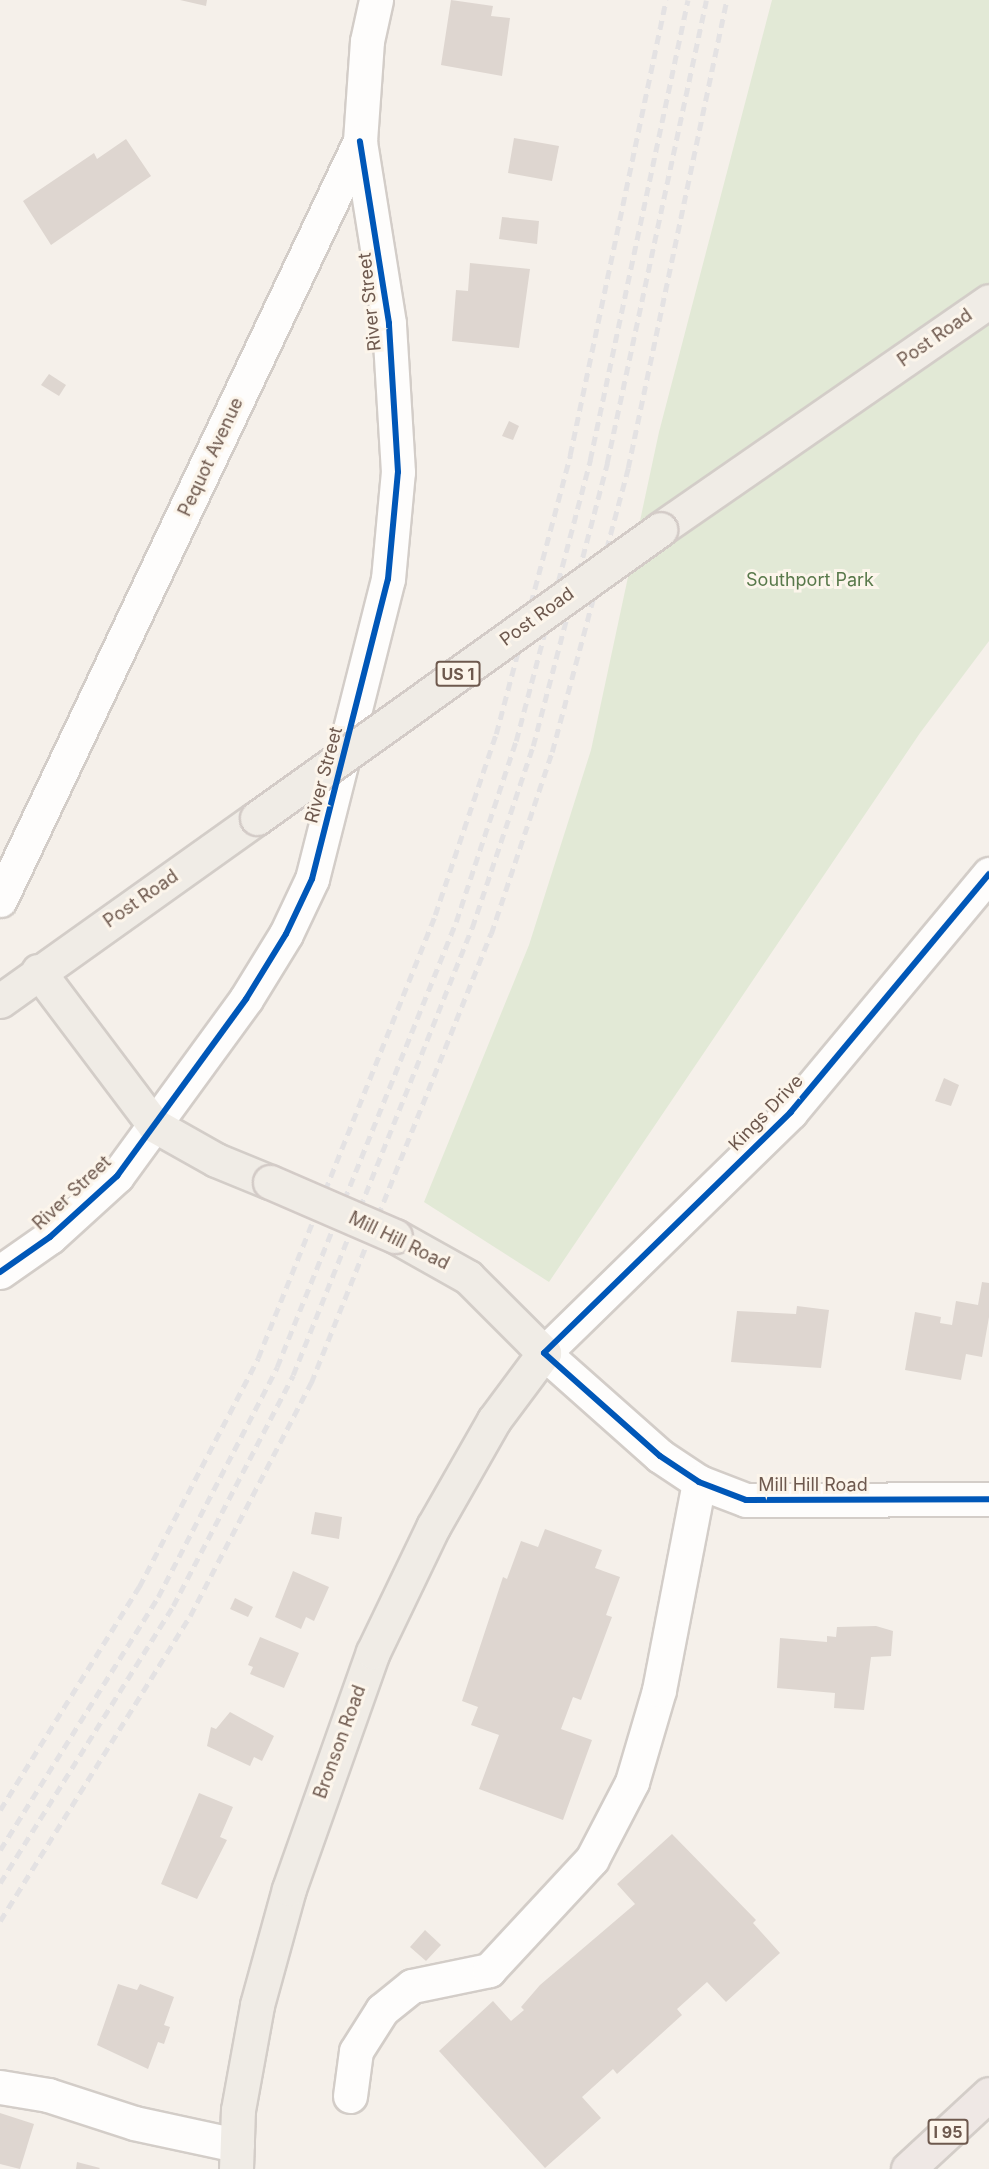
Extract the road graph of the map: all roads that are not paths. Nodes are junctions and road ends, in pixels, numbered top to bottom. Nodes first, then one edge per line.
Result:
1 (376, 0) edge
2 (360, 141) junction
3 (989, 301) edge
4 (987, 879) edge
5 (0, 900) edge
6 (38, 971) junction
7 (0, 1000) edge
8 (154, 1125) junction
9 (0, 1272) edge
10 (544, 1353) junction
11 (699, 1482) junction
12 (989, 1498) edge
13 (0, 2087) edge
14 (989, 2094) edge
15 (350, 2096) dead end
16 (236, 2157) edge
17 (908, 2169) edge

1 - 2 street, Pequot Avenue
2 - 5 street, Pequot Avenue
2 - 8 street, River Street
3 - 6 main road, Post Road / US 1, bridge
4 - 10 street, Kings Drive
6 - 7 main road, Post Road / US 1
6 - 8 main road, Mill Hill Road
8 - 9 street, River Street
8 - 10 main road, Mill Hill Road, bridge
10 - 11 street, Mill Hill Road
10 - 16 main road, Bronson Road
11 - 12 street, Mill Hill Road
11 - 15 street
13 - 16 street
14 - 17 highway, I 95

